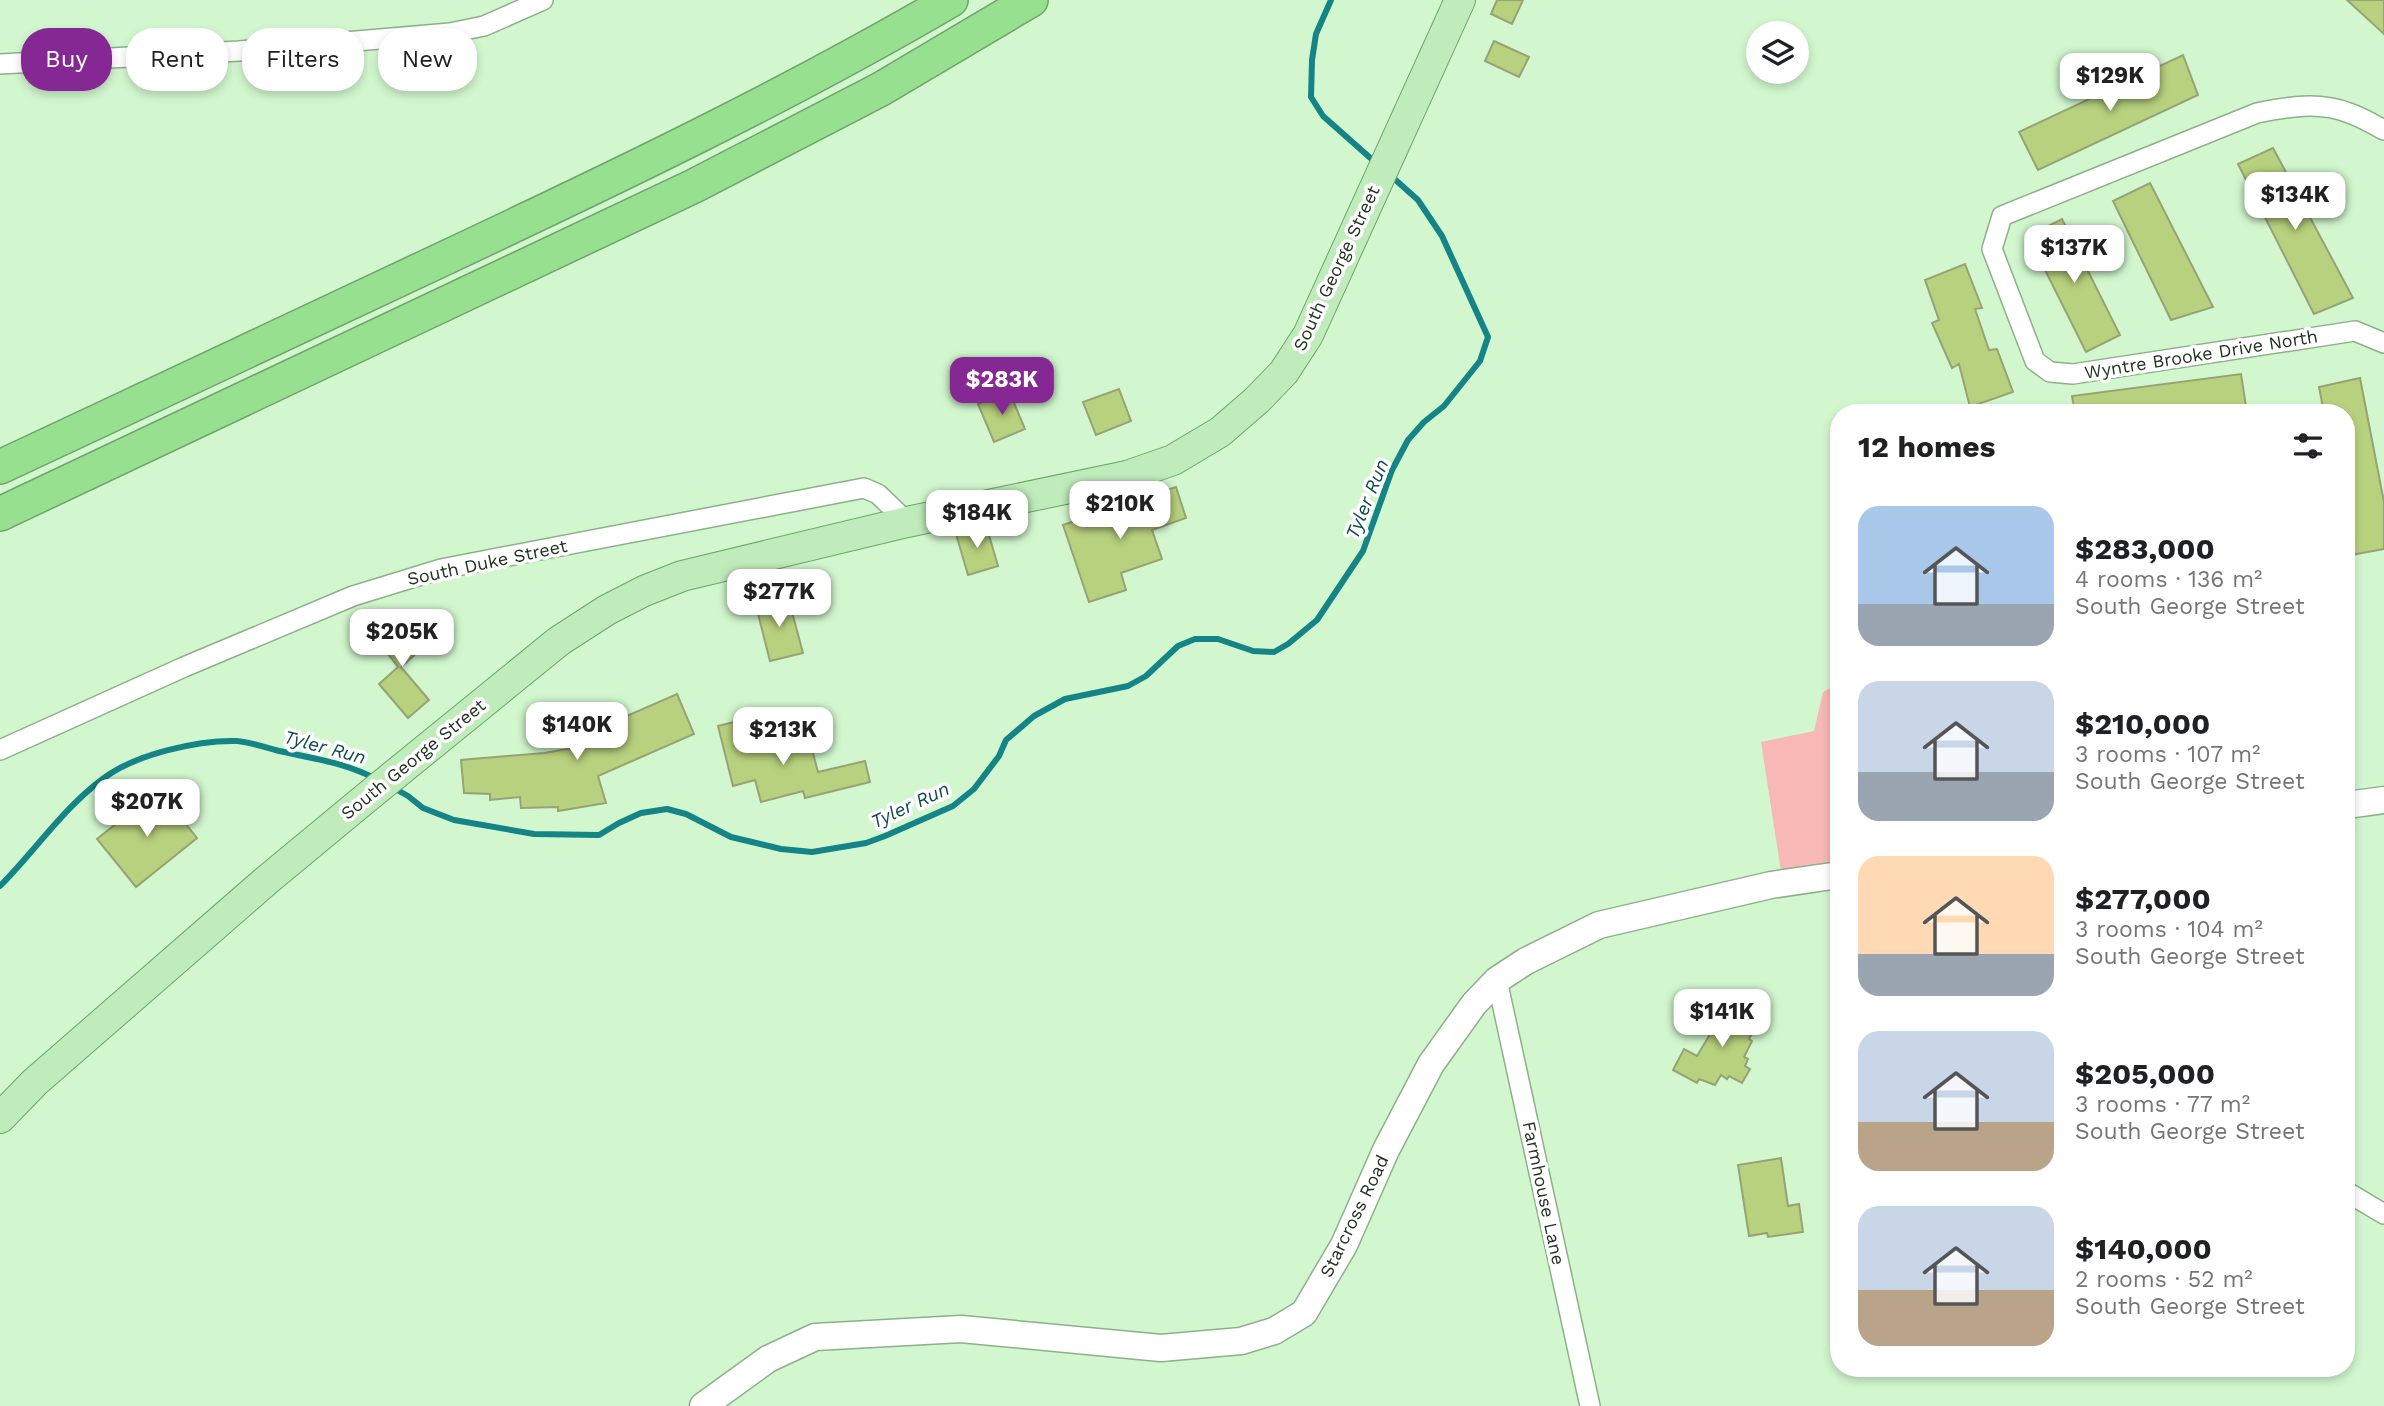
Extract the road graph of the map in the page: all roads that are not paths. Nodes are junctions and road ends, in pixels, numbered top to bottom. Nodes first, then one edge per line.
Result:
1 (543, 0) edge
2 (951, 0) edge
3 (1031, 0) edge
4 (1460, 0) edge
5 (0, 64) edge
6 (2384, 130) edge
7 (2384, 342) edge
8 (0, 467) edge
9 (0, 514) edge
10 (907, 522) junction
11 (0, 750) edge
12 (2384, 800) edge
13 (2355, 805) edge
14 (1830, 875) edge
15 (1497, 980) junction
16 (0, 1118) edge
17 (2355, 1197) edge
18 (2384, 1213) edge
19 (704, 1406) edge
20 (1590, 1406) edge

1 - 5 street
2 - 8 highway
3 - 9 highway
4 - 10 main road, South George Street
6 - 7 street, Wyntre Brooke Drive North
10 - 11 street, South Duke Street
10 - 16 main road, South George Street
12 - 13 street
14 - 15 street, Starcross Road
15 - 19 street, Starcross Road
15 - 20 street, Farmhouse Lane
17 - 18 street

